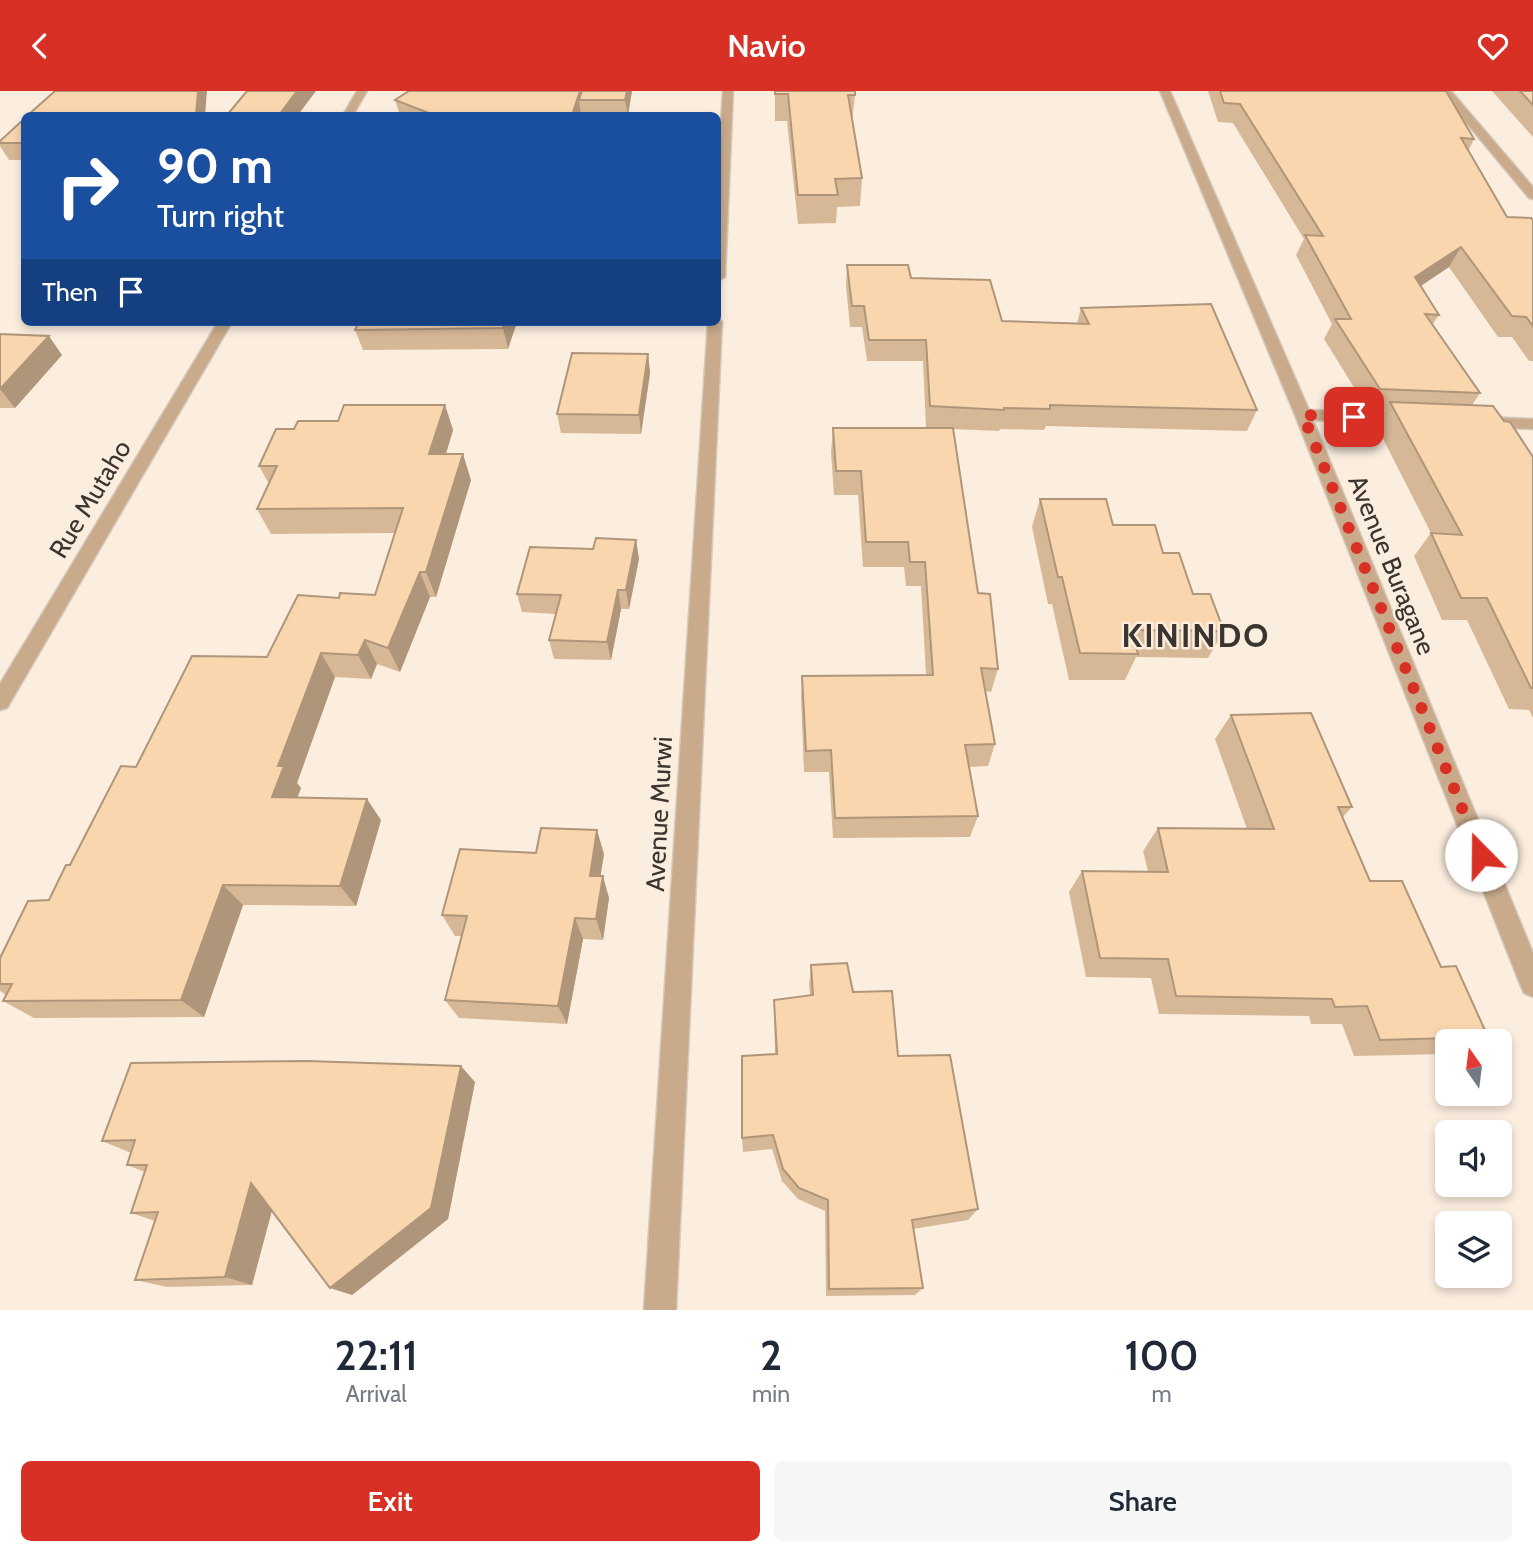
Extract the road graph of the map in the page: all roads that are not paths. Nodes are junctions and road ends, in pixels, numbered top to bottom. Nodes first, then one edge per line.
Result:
1 (362, 91) edge
2 (728, 91) edge
3 (1165, 91) edge
4 (1445, 91) edge
5 (350, 112) edge
6 (1533, 195) edge
7 (721, 221) edge
8 (223, 326) edge
9 (715, 326) edge
10 (1303, 415) junction
11 (1425, 420) edge
12 (1465, 421) edge
13 (1533, 423) edge
14 (0, 702) edge
15 (1533, 984) edge
16 (660, 1310) edge

1 - 5 street
2 - 7 street
3 - 10 street, Avenue Buragane
4 - 6 street
8 - 14 street, Rue Mutaho
9 - 16 street, Avenue Murwi
10 - 11 street
10 - 15 street, Avenue Buragane
12 - 13 street

